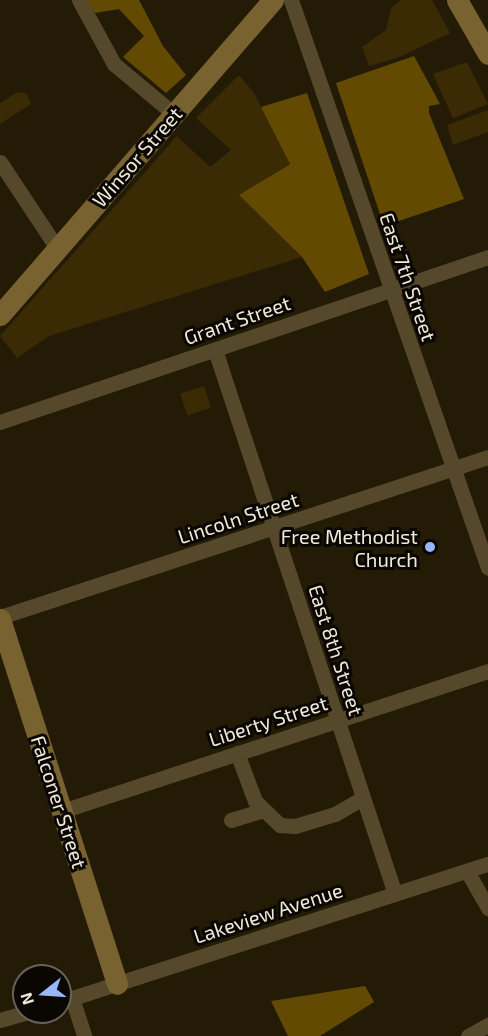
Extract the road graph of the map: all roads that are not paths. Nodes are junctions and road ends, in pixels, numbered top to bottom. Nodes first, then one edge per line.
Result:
1 (79, 0) edge
2 (273, 0) edge
3 (291, 0) edge
4 (457, 0) edge
5 (488, 54) edge
6 (174, 114) junction
7 (0, 162) edge
8 (57, 248) junction
9 (488, 257) edge
10 (390, 290) junction
11 (0, 315) edge
12 (215, 350) junction
13 (0, 422) edge
14 (488, 457) edge
15 (454, 468) junction
16 (274, 528) junction
17 (488, 568) edge
18 (0, 618) edge
19 (488, 671) edge
20 (337, 720) junction
21 (237, 753) junction
22 (363, 798) junction
23 (261, 810) junction
24 (62, 812) junction
25 (231, 820) dead end
26 (488, 864) edge
27 (467, 871) junction
28 (395, 894) junction
29 (488, 908) edge
30 (117, 984) junction
31 (72, 998) edge
32 (72, 1012) edge
33 (488, 1025) edge
34 (84, 1036) edge
35 (468, 1036) edge

1 - 6 street
2 - 6 street, Winsor Street
3 - 10 street, East 7th Street
4 - 5 street
6 - 8 street, Winsor Street
7 - 8 street
8 - 11 street, Winsor Street
9 - 10 street, Grant Street
10 - 12 street, Grant Street
10 - 15 street, East 7th Street
12 - 13 street, Grant Street
12 - 16 street, East 8th Street
14 - 15 street, Lincoln Street
15 - 16 street, Lincoln Street
15 - 17 street, East 7th Street
16 - 18 street, Lincoln Street
16 - 20 street, East 8th Street
18 - 24 street, Falconer Street
19 - 20 street, Liberty Street
20 - 21 street, Liberty Street
20 - 22 street, East 8th Street
21 - 23 street
21 - 24 street, Liberty Street
22 - 23 street
22 - 28 street, East 8th Street
23 - 25 street
24 - 30 street, Falconer Street
26 - 27 street, Lakeview Avenue
27 - 28 street, Lakeview Avenue
27 - 29 street
28 - 30 street, Lakeview Avenue
30 - 31 street, Lakeview Avenue
32 - 34 street
33 - 35 street

